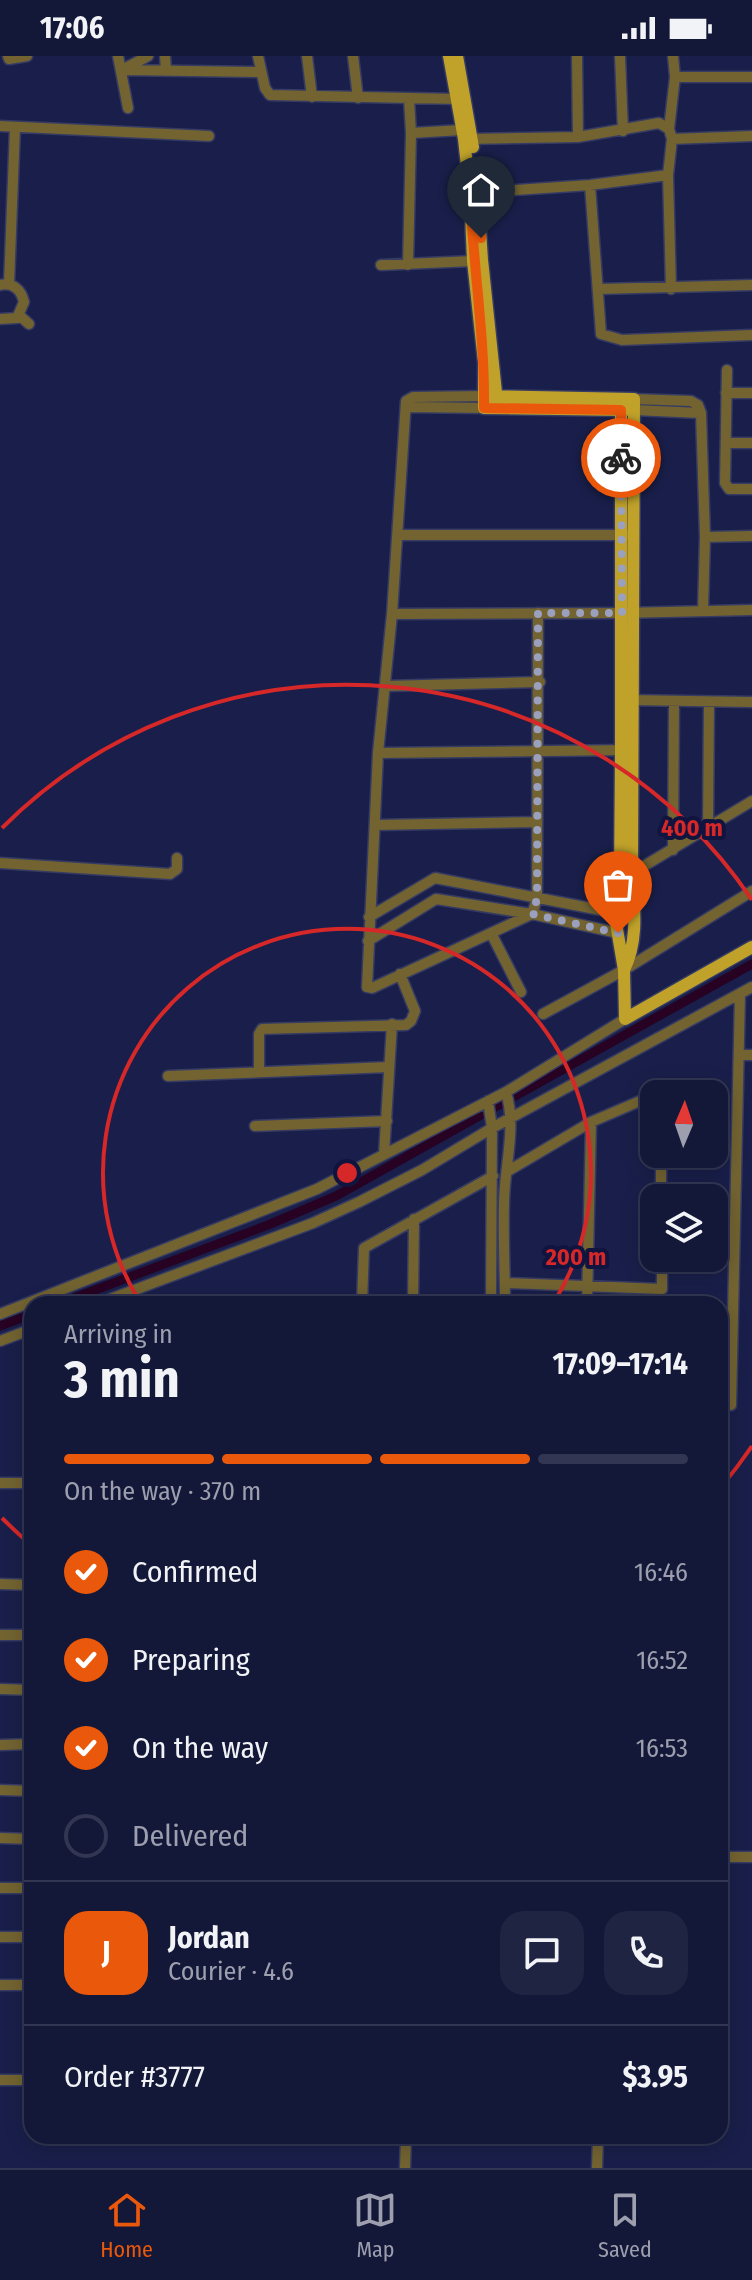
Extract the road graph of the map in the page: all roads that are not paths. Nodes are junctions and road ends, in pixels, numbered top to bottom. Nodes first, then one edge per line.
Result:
1 (8, 56) edge
2 (27, 56) edge
3 (118, 56) edge
4 (148, 56) edge
5 (165, 56) edge
6 (258, 56) edge
7 (307, 56) edge
8 (353, 56) edge
9 (449, 56) edge
10 (457, 56) edge
11 (577, 56) edge
12 (620, 56) edge
13 (673, 56) edge
14 (122, 70) junction
15 (166, 70) junction
16 (260, 72) junction
17 (675, 77) junction
18 (752, 77) edge
19 (312, 97) junction
20 (358, 98) junction
21 (409, 99) junction
22 (457, 99) junction
23 (128, 108) dead end
24 (0, 126) edge
25 (15, 127) junction
26 (623, 131) junction
27 (411, 133) junction
28 (670, 134) junction
29 (209, 136) dead end
30 (466, 136) junction
31 (752, 136) edge
32 (578, 137) junction
33 (668, 175) junction
34 (590, 185) junction
35 (474, 193) junction
36 (473, 261) junction
37 (381, 265) dead end
38 (408, 265) junction
39 (4, 284) edge
40 (752, 285) edge
41 (599, 289) junction
42 (671, 289) junction
43 (19, 315) junction
44 (0, 319) edge
45 (29, 324) dead end
46 (752, 335) edge
47 (727, 370) dead end
48 (726, 393) junction
49 (752, 393) edge
50 (491, 402) junction
51 (627, 404) junction
52 (727, 443) junction
53 (752, 443) edge
54 (752, 489) edge
55 (398, 535) junction
56 (628, 535) junction
57 (752, 536) edge
58 (705, 537) junction
59 (703, 610) junction
60 (752, 610) edge
61 (538, 613) junction
62 (627, 613) junction
63 (392, 614) junction
64 (540, 682) junction
65 (385, 686) junction
66 (627, 700) junction
67 (674, 702) junction
68 (709, 702) junction
69 (752, 702) edge
70 (627, 750) junction
71 (378, 753) junction
72 (538, 753) junction
73 (752, 801) edge
74 (537, 822) junction
75 (375, 825) junction
76 (708, 828) junction
77 (673, 850) junction
78 (177, 858) dead end
79 (0, 863) edge
80 (626, 877) junction
81 (752, 891) edge
82 (537, 899) junction
83 (616, 913) junction
84 (532, 914) junction
85 (369, 917) junction
86 (491, 933) junction
87 (618, 933) junction
88 (368, 941) junction
89 (752, 947) edge
90 (624, 970) junction
91 (400, 974) junction
92 (752, 987) edge
93 (521, 992) dead end
94 (740, 994) junction
95 (543, 1014) dead end
96 (625, 1019) junction
97 (392, 1024) junction
98 (739, 1055) junction
99 (752, 1055) edge
100 (389, 1067) junction
101 (259, 1070) junction
102 (168, 1076) dead end
103 (507, 1095) junction
104 (640, 1101) edge
105 (488, 1103) junction
106 (510, 1115) junction
107 (387, 1121) junction
108 (591, 1122) junction
109 (255, 1126) dead end
110 (492, 1126) junction
111 (384, 1154) junction
112 (508, 1171) junction
113 (493, 1176) junction
114 (414, 1219) junction
115 (662, 1272) edge
116 (505, 1283) junction
117 (587, 1286) junction
118 (46, 1296) edge
119 (118, 1296) edge
120 (362, 1296) edge
121 (413, 1296) edge
122 (491, 1296) edge
123 (505, 1296) edge
124 (587, 1296) edge
125 (24, 1305) edge
126 (0, 1314) edge
127 (24, 1332) edge
128 (0, 1341) edge
129 (728, 1347) edge
130 (733, 1347) junction
131 (728, 1405) edge
132 (0, 1483) edge
133 (24, 1483) edge
134 (0, 1584) edge
135 (24, 1585) edge
136 (0, 1635) edge
137 (24, 1635) edge
138 (0, 1689) edge
139 (24, 1690) edge
140 (24, 1744) edge
141 (0, 1745) edge
142 (0, 1790) edge
143 (24, 1791) edge
144 (0, 1838) edge
145 (24, 1839) edge
146 (728, 1857) edge
147 (752, 1857) edge
148 (0, 1888) edge
149 (24, 1888) edge
150 (0, 1937) edge
151 (24, 1937) edge
152 (0, 1985) edge
153 (24, 1985) edge
154 (0, 2080) edge
155 (24, 2080) edge
156 (406, 2144) edge
157 (598, 2144) edge
158 (405, 2168) edge
159 (597, 2168) edge

1 - 2 street
3 - 14 street
4 - 14 street
5 - 15 street
6 - 16 street
7 - 19 street
8 - 20 street
9 - 22 main road
10 - 30 main road
11 - 32 street
12 - 26 street
13 - 17 street
14 - 15 street
14 - 23 street
15 - 16 street
16 - 19 street
17 - 18 street
17 - 28 street
19 - 20 street
20 - 21 street
21 - 22 street
21 - 27 street
22 - 30 main road
24 - 25 street
25 - 29 street
25 - 39 street
26 - 28 street
26 - 32 street
27 - 30 street
27 - 38 street
28 - 31 street
28 - 33 street
30 - 32 street
30 - 35 main road
33 - 34 street
33 - 42 street
34 - 35 street
34 - 41 street
35 - 36 main road
35 - 50 main road
36 - 38 street
36 - 50 main road
37 - 38 street
39 - 43 street
40 - 42 street
41 - 42 street
41 - 46 street
43 - 44 street
43 - 45 street
47 - 48 street
48 - 49 street
48 - 52 street
50 - 51 main road
50 - 55 street
51 - 56 main road
51 - 58 street
52 - 53 street
52 - 54 street
55 - 56 street
55 - 63 street
56 - 62 main road
57 - 58 street
58 - 59 street
59 - 60 street
59 - 62 street
61 - 62 street
61 - 63 street
61 - 64 street
62 - 66 main road
63 - 65 street
64 - 65 street
64 - 72 street
65 - 71 street
66 - 67 street
66 - 70 main road
67 - 68 street
67 - 77 street
68 - 69 street
68 - 76 street
70 - 72 street
70 - 80 main road
71 - 72 street
71 - 75 street
72 - 74 street
73 - 76 street
74 - 75 street
74 - 82 street
75 - 85 street
76 - 77 street
77 - 80 street
78 - 79 street
80 - 83 main road
80 - 90 main road
81 - 90 street
82 - 83 street
82 - 84 street
82 - 85 street
83 - 87 main road
84 - 86 street
84 - 87 street
84 - 88 street
85 - 88 street
86 - 91 street
86 - 93 street
87 - 90 main road
88 - 91 street
89 - 96 main road
90 - 95 street
90 - 96 main road
91 - 97 street
92 - 94 street
94 - 98 street
94 - 106 street
96 - 103 street
97 - 100 street
97 - 101 street
98 - 99 street
98 - 130 street
100 - 101 street
100 - 107 street
101 - 102 street
103 - 105 street
103 - 106 street
104 - 108 street
105 - 110 street
105 - 111 street
106 - 110 street
106 - 112 street
107 - 109 street
107 - 111 street
108 - 112 street
108 - 117 street
110 - 113 street
110 - 119 street
111 - 118 street
112 - 116 street
113 - 114 street
113 - 122 street
114 - 120 street
114 - 121 street
115 - 117 street
116 - 117 street
116 - 123 street
117 - 124 street
125 - 126 street
127 - 128 street
129 - 130 street
130 - 131 street
132 - 133 street
134 - 135 street
136 - 137 street
138 - 139 street
140 - 141 street
142 - 143 street
144 - 145 street
146 - 147 street
148 - 149 street
150 - 151 street
152 - 153 street
154 - 155 street
156 - 158 street
157 - 159 street

